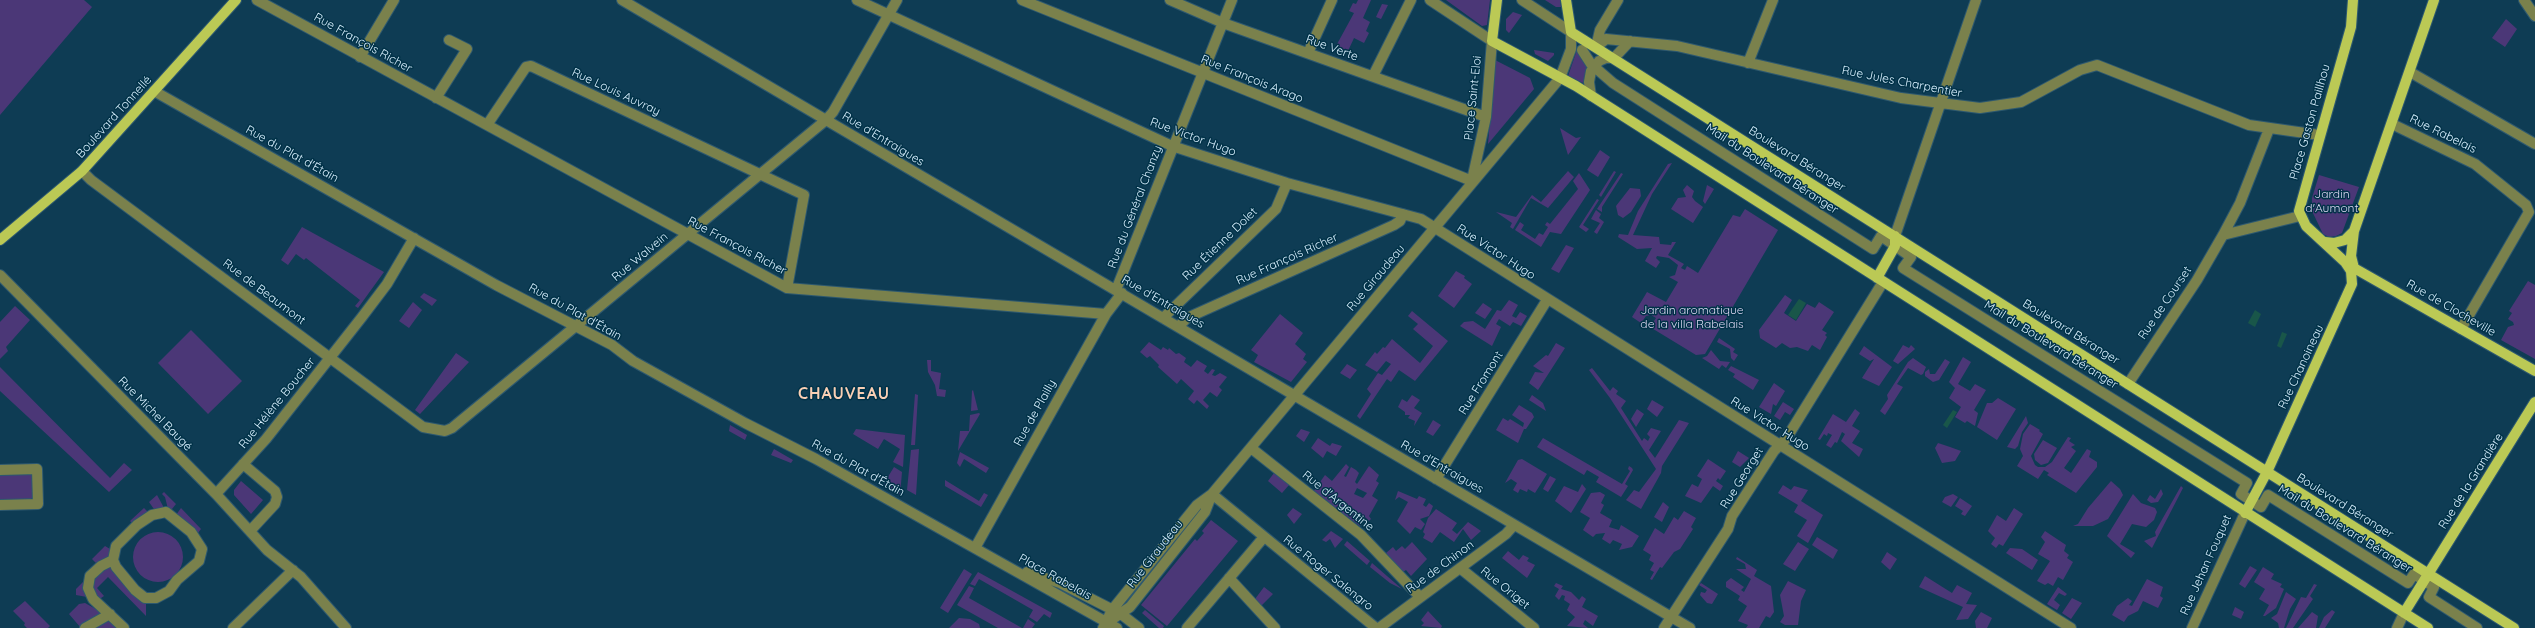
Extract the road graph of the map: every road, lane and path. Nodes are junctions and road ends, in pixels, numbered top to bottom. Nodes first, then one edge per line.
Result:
1 (236, 0) edge
2 (257, 0) edge
3 (394, 0) edge
4 (622, 0) edge
5 (857, 0) edge
6 (898, 0) edge
7 (1022, 0) edge
8 (1170, 0) edge
9 (1232, 0) edge
10 (1332, 0) edge
11 (1411, 0) edge
12 (1430, 0) edge
13 (1497, 0) edge
14 (1522, 0) edge
15 (1566, 0) edge
16 (1618, 0) edge
17 (1773, 0) edge
18 (1976, 0) edge
19 (2353, 0) edge
20 (2434, 0) edge
21 (2524, 0) edge
22 (889, 15) junction
23 (2535, 16) edge
24 (1223, 22) junction
25 (1570, 32) junction
26 (449, 40) dead end
27 (1492, 41) junction
28 (1630, 41) junction
29 (1596, 47) junction
30 (1582, 50) dead end
31 (1308, 53) junction
32 (360, 57) junction
33 (1614, 58) junction
34 (1748, 63) junction
35 (2410, 72) junction
36 (1203, 73) junction
37 (1372, 76) junction
38 (1560, 78) junction
39 (154, 91) junction
40 (1592, 96) junction
41 (436, 98) junction
42 (1940, 104) junction
43 (1486, 117) junction
44 (826, 120) junction
45 (2392, 124) junction
46 (487, 125) junction
47 (2269, 129) junction
48 (2319, 135) junction
49 (2535, 144) edge
50 (1172, 146) junction
51 (82, 171) junction
52 (759, 174) junction
53 (1472, 181) junction
54 (1287, 183) junction
55 (2532, 213) edge
56 (1403, 214) junction
57 (2300, 216) junction
58 (1435, 228) junction
59 (2354, 231) junction
60 (687, 234) junction
61 (2224, 235) junction
62 (414, 238) junction
63 (0, 240) edge
64 (1895, 241) junction
65 (2325, 242) junction
66 (2352, 270) junction
67 (0, 275) edge
68 (1880, 280) junction
69 (787, 288) junction
70 (1119, 292) junction
71 (1547, 300) junction
72 (1106, 314) junction
73 (1163, 318) junction
74 (576, 327) junction
75 (1178, 327) junction
76 (2461, 329) junction
77 (330, 357) junction
78 (2535, 371) edge
79 (2128, 384) junction
80 (1295, 395) junction
81 (2535, 402) edge
82 (432, 431) joint
83 (1779, 445) junction
84 (1251, 448) junction
85 (244, 464) junction
86 (0, 470) edge
87 (2267, 472) junction
88 (1436, 479) junction
89 (216, 494) junction
90 (1212, 494) junction
91 (2252, 501) junction
92 (0, 505) edge
93 (2245, 512) junction
94 (1514, 525) junction
95 (250, 531) junction
96 (1264, 537) junction
97 (975, 548) junction
98 (113, 560) junction
99 (1005, 564) junction
100 (1460, 568) junction
101 (293, 570) junction
102 (2426, 577) junction
103 (1229, 578) junction
104 (1060, 583) junction
105 (1054, 592) junction
106 (1420, 597) junction
107 (1116, 612) junction
108 (2404, 613) junction
109 (110, 614) junction
110 (1672, 617) junction
111 (1106, 625) edge
112 (85, 628) edge
113 (124, 628) edge
114 (233, 628) edge
115 (346, 628) edge
116 (1117, 628) edge
117 (1138, 628) edge
118 (1187, 628) edge
119 (1275, 628) edge
120 (1376, 628) edge
121 (1379, 628) edge
122 (1534, 628) edge
123 (1664, 628) edge
124 (1690, 628) edge
125 (2071, 628) edge
126 (2192, 628) edge
127 (2397, 628) edge
128 (2428, 628) edge
129 (2477, 628) edge
130 (2514, 628) edge

1 - 39 main road, Boulevard Tonnellé
2 - 32 street, Rue François Richer
3 - 32 street
4 - 44 street, Rue d'Entraigues
5 - 22 street, Rue Victor Hugo
6 - 22 street, Rue Walvein
7 - 36 street, Rue François Arago
8 - 24 street, Rue Verte
9 - 24 street, Rue du Général Chanzy
10 - 31 street
11 - 37 street
12 - 27 street
13 - 27 main road, Place Saint-Eloi
14 - 25 street
15 - 25 main road
16 - 29 street
17 - 34 street
18 - 42 street
19 - 48 main road, Place Gaston Paillhou
20 - 35 main road
21 - 23 street
22 - 44 street, Rue Walvein
22 - 50 street, Rue Victor Hugo
24 - 31 street, Rue Verte
24 - 36 street, Rue du Général Chanzy
25 - 29 main road, Boulevard Béranger
25 - 38 street
26 - 41 street
27 - 38 main road, Place Saint-Eloi
27 - 43 street, Place Saint-Eloi
28 - 29 street, Rue Jules Charpentier
28 - 33 street
28 - 34 street, Rue Jules Charpentier
29 - 33 main road, Boulevard Béranger
30 - 64 street, Mail du Boulevard Béranger
31 - 37 street, Rue Verte
32 - 41 street, Rue François Richer
33 - 40 street
33 - 64 main road, Boulevard Béranger
34 - 42 street, Rue Jules Charpentier
35 - 45 main road
35 - 49 street
36 - 50 street, Rue du Général Chanzy
36 - 53 street, Rue François Arago
37 - 43 street, Rue Verte
38 - 40 main road
38 - 53 street, Rue Giraudeau
39 - 51 main road, Boulevard Tonnellé
39 - 62 street, Rue du Plat d'Étain
40 - 68 main road
41 - 46 street, Rue François Richer
42 - 47 street, Rue Jules Charpentier
42 - 64 street
43 - 53 street, Place Saint-Eloi
44 - 52 street, Rue Walvein
44 - 70 street, Rue d'Entraigues
45 - 55 street, Rue Rabelais
45 - 59 main road
46 - 52 street, Rue Louis Auvray
46 - 60 street, Rue François Richer
47 - 48 street, Rue Jules Charpentier
47 - 61 street, Rue de Courset
48 - 57 main road, Place Gaston Paillhou
50 - 54 street, Rue Victor Hugo
50 - 70 street, Rue du Général Chanzy
51 - 63 main road, Boulevard Tonnellé
51 - 77 street, Rue de Beaumont
52 - 60 street, Rue Walvein
52 - 69 street, Rue Louis Auvray
53 - 58 street, Rue Giraudeau
54 - 56 street, Rue Victor Hugo
54 - 73 street, Rue Étienne Dolet
55 - 76 street
56 - 58 street, Rue Victor Hugo
56 - 75 street, Rue François Richer
57 - 61 street
57 - 65 main road
58 - 71 street, Rue Victor Hugo
58 - 80 street, Rue Giraudeau
59 - 65 main road
59 - 66 main road
60 - 69 street, Rue François Richer
60 - 74 street, Rue Walvein
61 - 79 street, Rue de Courset
62 - 74 street, Rue du Plat d'Étain
62 - 77 street, Rue Hélène Boucher
64 - 68 main road
64 - 79 main road, Boulevard Béranger
64 - 91 street, Mail du Boulevard Béranger
65 - 66 main road
66 - 76 main road, Rue de Clocheville
66 - 87 main road, Rue Chanoineau
67 - 89 street, Rue Michel Baugé
68 - 83 street, Rue Georget
68 - 93 main road
69 - 72 street, Rue François Richer
70 - 72 street, Rue de Plailly
70 - 73 street, Rue d'Entraigues
71 - 83 street, Rue Victor Hugo
71 - 88 street, Rue Fromont
72 - 97 street, Rue de Plailly
73 - 75 street, Rue d'Entraigues
74 - 82 street, Rue Walvein
74 - 97 street, Rue du Plat d'Étain
75 - 80 street, Rue d'Entraigues
76 - 78 main road, Rue de Clocheville
77 - 82 street, Rue de Beaumont
77 - 85 street, Rue Hélène Boucher
79 - 87 main road, Boulevard Béranger
80 - 84 street, Rue Giraudeau
80 - 88 street, Rue d'Entraigues
81 - 102 main road, Rue de la Grandière
83 - 110 street, Rue Georget
83 - 125 street, Rue Victor Hugo
84 - 90 street, Rue Giraudeau
84 - 106 street, Rue d'Argentine
85 - 89 street, Rue Hélène Boucher
85 - 95 street, Rue Hélène Boucher
86 - 92 street
87 - 91 main road, Rue Chanoineau
87 - 102 main road, Boulevard Béranger
88 - 94 street, Rue d'Entraigues
89 - 95 street, Rue Michel Baugé
90 - 96 street
90 - 107 street, Rue Giraudeau
91 - 93 main road, Rue Chanoineau
91 - 102 street, Mail du Boulevard Béranger
93 - 108 main road
93 - 126 street, Rue Jehan Fouquet
94 - 100 street, Rue de Chinon
94 - 110 street, Rue d'Entraigues
95 - 101 street, Rue Michel Baugé
96 - 103 street
96 - 120 street, Rue Roger Salengro
97 - 99 street, Rue du Plat d'Étain
98 - 98 street
98 - 109 street
99 - 104 street, Place Rabelais
99 - 105 street, Place Rabelais
100 - 106 street, Rue de Chinon
100 - 122 street, Rue Origet
101 - 114 street
101 - 115 street, Rue Michel Baugé
102 - 108 main road, Rue de la Grandière
102 - 129 street, Mail du Boulevard Béranger
102 - 130 main road, Boulevard Béranger
103 - 118 street
103 - 119 street
104 - 105 street
104 - 107 street, Place Rabelais
105 - 111 street, Place Rabelais
106 - 121 street, Rue de Chinon
107 - 111 street, Rue Giraudeau
107 - 117 street, Place Rabelais
108 - 127 street
108 - 128 main road
109 - 112 street
109 - 113 street
110 - 123 street, Rue Georget
110 - 124 street, Rue d'Entraigues
111 - 116 street, Place Rabelais

